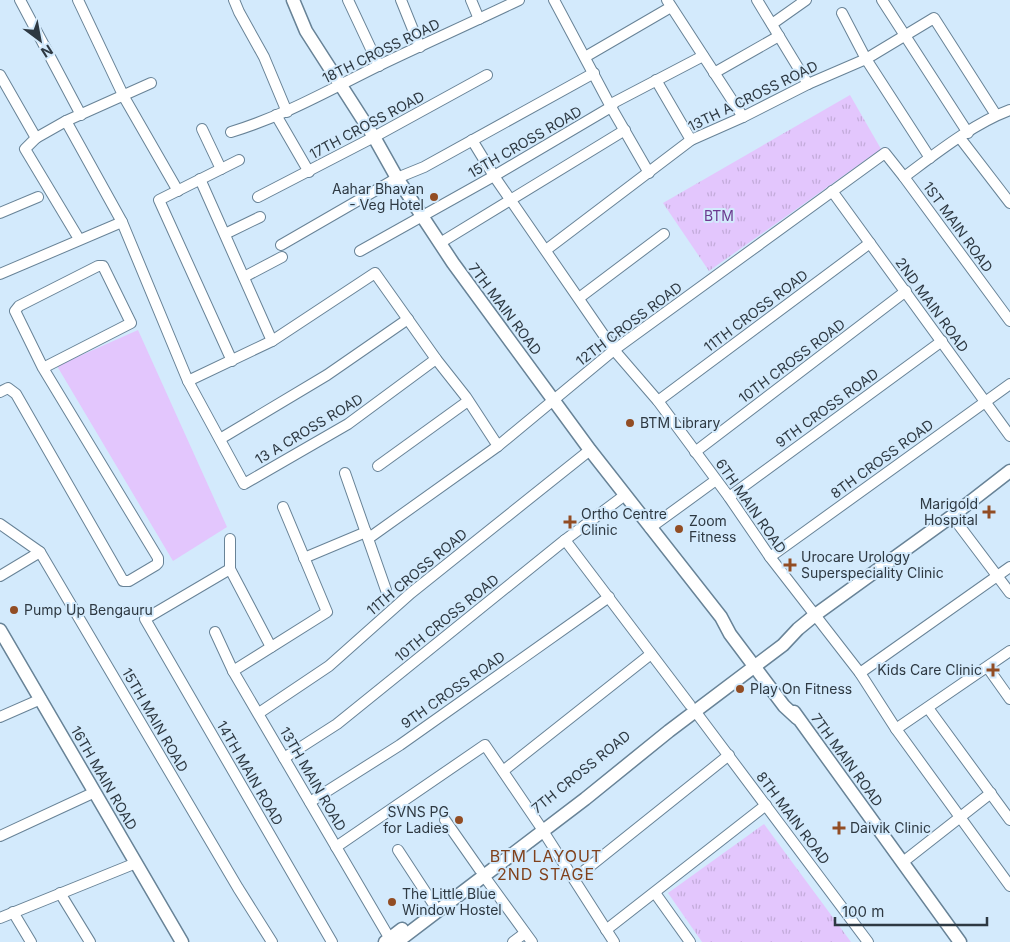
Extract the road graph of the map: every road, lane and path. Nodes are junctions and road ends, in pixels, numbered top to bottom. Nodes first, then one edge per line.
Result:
1 (20, 0) edge
2 (78, 0) edge
3 (234, 0) edge
4 (293, 0) edge
5 (348, 0) edge
6 (401, 0) edge
7 (471, 0) edge
8 (519, 0) edge
9 (554, 0) edge
10 (757, 0) edge
11 (806, 0) edge
12 (882, 0) edge
13 (669, 4) edge
14 (842, 12) dead end
15 (479, 19) junction
16 (772, 24) junction
17 (779, 36) junction
18 (905, 36) junction
19 (420, 46) junction
20 (703, 56) junction
21 (585, 57) junction
22 (866, 59) junction
23 (379, 66) junction
24 (594, 73) junction
25 (714, 73) junction
26 (0, 75) edge
27 (487, 75) dead end
28 (656, 80) junction
29 (152, 83) dead end
30 (808, 84) junction
31 (340, 86) junction
32 (124, 97) junction
33 (611, 107) junction
34 (1010, 110) edge
35 (287, 112) junction
36 (81, 114) junction
37 (276, 115) junction
38 (996, 115) junction
39 (743, 117) junction
40 (66, 121) junction
41 (202, 129) dead end
42 (624, 130) junction
43 (230, 132) dead end
44 (964, 135) junction
45 (374, 137) junction
46 (36, 138) junction
47 (472, 140) junction
48 (691, 140) junction
49 (930, 158) junction
50 (239, 160) dead end
51 (221, 169) junction
52 (309, 172) junction
53 (650, 173) junction
54 (494, 176) junction
55 (904, 177) junction
56 (397, 178) junction
57 (200, 180) junction
58 (178, 191) junction
59 (832, 191) junction
60 (38, 197) dead end
61 (258, 197) dead end
62 (510, 199) junction
63 (1010, 203) edge
64 (0, 213) edge
65 (260, 217) dead end
66 (422, 217) junction
67 (122, 222) junction
68 (225, 234) junction
69 (664, 234) dead end
70 (79, 239) junction
71 (440, 243) junction
72 (870, 243) junction
73 (281, 245) dead end
74 (546, 250) junction
75 (360, 252) dead end
76 (282, 258) dead end
77 (0, 274) edge
78 (244, 277) junction
79 (906, 292) junction
80 (579, 298) junction
81 (408, 319) junction
82 (1010, 321) edge
83 (272, 341) junction
84 (942, 341) junction
85 (614, 350) junction
86 (436, 359) junction
87 (232, 361) junction
88 (43, 368) junction
89 (188, 381) junction
90 (1010, 384) edge
91 (0, 392) edge
92 (554, 399) junction
93 (468, 401) junction
94 (658, 401) junction
95 (985, 402) junction
96 (1010, 436) edge
97 (220, 439) junction
98 (498, 446) junction
99 (590, 450) junction
100 (695, 452) junction
101 (378, 466) dead end
102 (1010, 471) edge
103 (345, 473) dead end
104 (716, 480) junction
105 (625, 496) junction
106 (729, 497) junction
107 (283, 507) dead end
108 (952, 516) junction
109 (0, 524) edge
110 (650, 528) junction
111 (367, 535) junction
112 (230, 539) dead end
113 (565, 540) junction
114 (40, 552) junction
115 (770, 557) junction
116 (304, 558) junction
117 (1010, 567) edge
118 (230, 569) junction
119 (0, 576) edge
120 (998, 576) junction
121 (386, 590) dead end
122 (1010, 594) edge
123 (609, 597) junction
124 (814, 615) junction
125 (0, 630) edge
126 (215, 632) dead end
127 (271, 647) junction
128 (1010, 652) edge
129 (652, 654) junction
130 (755, 662) junction
131 (988, 668) junction
132 (233, 671) junction
133 (860, 673) junction
134 (1010, 699) edge
135 (41, 700) junction
136 (693, 708) junction
137 (928, 708) junction
138 (259, 713) junction
139 (0, 717) edge
140 (896, 729) junction
141 (729, 755) junction
142 (284, 758) junction
143 (503, 771) junction
144 (95, 792) junction
145 (991, 793) junction
146 (310, 802) junction
147 (766, 805) junction
148 (960, 818) junction
149 (445, 820) dead end
150 (1010, 820) edge
151 (541, 828) junction
152 (0, 836) edge
153 (336, 847) junction
154 (398, 850) dead end
155 (903, 862) junction
156 (136, 863) junction
157 (482, 873) junction
158 (574, 879) junction
159 (1010, 886) edge
160 (60, 893) junction
161 (655, 893) junction
162 (434, 905) junction
163 (14, 912) junction
164 (0, 918) edge
165 (606, 930) junction
166 (526, 933) junction
167 (391, 941) edge
168 (31, 942) edge
169 (90, 942) edge
170 (182, 942) edge
171 (272, 942) edge
172 (332, 942) edge
173 (513, 942) edge
174 (532, 942) edge
175 (614, 942) edge
176 (690, 942) edge
177 (868, 942) edge
178 (960, 942) edge

1 - 36 street
2 - 32 street
3 - 35 street
4 - 31 street, 7TH MAIN ROAD
5 - 23 street
6 - 19 street
7 - 15 street
8 - 15 street, 18TH CROSS ROAD
9 - 21 street
10 - 16 street
11 - 16 street
12 - 18 street
13 - 20 street
13 - 21 street
14 - 22 street
15 - 19 street, 18TH CROSS ROAD
16 - 17 street
17 - 25 street
17 - 30 street
18 - 22 street, 13TH A CROSS ROAD
18 - 38 street, 13TH A CROSS ROAD
18 - 44 street
19 - 23 street, 18TH CROSS ROAD
20 - 25 street
20 - 28 street, 15TH CROSS ROAD
21 - 24 street
22 - 30 street, 13TH A CROSS ROAD
22 - 49 street
23 - 31 street, 18TH CROSS ROAD
24 - 33 street
24 - 47 street
25 - 39 street
26 - 46 street
27 - 45 street, 17TH CROSS ROAD
28 - 33 street, 15TH CROSS ROAD
28 - 48 street
29 - 32 street
30 - 39 street, 13TH A CROSS ROAD
31 - 35 street, 18TH CROSS ROAD
31 - 45 street, 7TH MAIN ROAD
32 - 36 street
32 - 58 street
33 - 42 street
33 - 54 street, 15TH CROSS ROAD
34 - 38 street, 1ST MAIN ROAD
35 - 37 street, 18TH CROSS ROAD
36 - 40 street
37 - 43 street, 18TH CROSS ROAD
37 - 52 street
38 - 44 street, 1ST MAIN ROAD
39 - 48 street, 13TH A CROSS ROAD
40 - 46 street
40 - 67 street
41 - 51 street
42 - 53 street
42 - 62 street
44 - 49 street, 1ST MAIN ROAD
44 - 63 street
45 - 52 street, 17TH CROSS ROAD
45 - 56 street, 7TH MAIN ROAD
46 - 70 street
47 - 54 street, 6TH MAIN ROAD
47 - 56 street
48 - 53 street, 13TH A CROSS ROAD
49 - 55 street, 1ST MAIN ROAD
50 - 51 street
51 - 57 street
52 - 61 street, 17TH CROSS ROAD
53 - 74 street, 13TH A CROSS ROAD
54 - 62 street, 6TH MAIN ROAD
54 - 66 street, 15TH CROSS ROAD
55 - 59 street, 12TH CROSS ROAD
55 - 82 street, 1ST MAIN ROAD
56 - 66 street, 7TH MAIN ROAD
56 - 73 street
57 - 58 street
57 - 68 street
58 - 87 street
59 - 72 street, 2ND MAIN ROAD
59 - 85 street, 12TH CROSS ROAD
60 - 64 street
62 - 71 street
62 - 74 street, 6TH MAIN ROAD
65 - 68 street
66 - 71 street, 7TH MAIN ROAD
66 - 75 street, 15TH CROSS ROAD
67 - 70 street
67 - 89 street
68 - 78 street
69 - 80 street
70 - 77 street
71 - 92 street, 7TH MAIN ROAD
72 - 79 street, 2ND MAIN ROAD
72 - 94 street, 11TH CROSS ROAD
74 - 80 street, 6TH MAIN ROAD
76 - 78 street
78 - 83 street
79 - 84 street, 2ND MAIN ROAD
79 - 100 street, 10TH CROSS ROAD
80 - 85 street, 6TH MAIN ROAD
81 - 83 street
81 - 86 street
81 - 97 street
83 - 87 street
84 - 95 street, 2ND MAIN ROAD
84 - 106 street, 9TH CROSS ROAD
85 - 92 street, 12TH CROSS ROAD
85 - 94 street, 6TH MAIN ROAD
86 - 93 street
86 - 97 street, 13 A CROSS ROAD
87 - 89 street
88 - 88 street
88 - 91 street
89 - 97 street
90 - 95 street, 8TH CROSS ROAD
92 - 98 street, 12TH CROSS ROAD
92 - 99 street, 7TH MAIN ROAD
93 - 98 street
93 - 101 street
94 - 100 street, 6TH MAIN ROAD
95 - 96 street, 2ND MAIN ROAD
95 - 115 street, 8TH CROSS ROAD
98 - 111 street, 12TH CROSS ROAD
99 - 105 street, 7TH MAIN ROAD
99 - 138 street, 11TH CROSS ROAD
100 - 104 street, 6TH MAIN ROAD
102 - 108 street, 7TH CROSS ROAD
103 - 111 street
104 - 106 street, 6TH MAIN ROAD
104 - 110 street
105 - 110 street, 7TH MAIN ROAD
105 - 113 street, 10TH CROSS ROAD
106 - 115 street, 6TH MAIN ROAD
107 - 116 street
108 - 120 street
108 - 124 street, 7TH CROSS ROAD
109 - 114 street, 15TH MAIN ROAD
110 - 130 street, 7TH MAIN ROAD
111 - 116 street, 12TH CROSS ROAD
111 - 121 street
112 - 118 street
113 - 123 street, 8TH MAIN ROAD
113 - 142 street, 10TH CROSS ROAD
114 - 119 street
114 - 171 street, 15TH MAIN ROAD
115 - 124 street, 6TH MAIN ROAD
116 - 127 street
117 - 120 street
118 - 127 street
118 - 172 street, 14TH MAIN ROAD
120 - 122 street
120 - 133 street
123 - 129 street, 8TH MAIN ROAD
123 - 146 street, 9TH CROSS ROAD
124 - 130 street, 7TH CROSS ROAD
124 - 133 street, 6TH MAIN ROAD
125 - 135 street, 16TH MAIN ROAD
126 - 132 street, 13TH MAIN ROAD
127 - 132 street
128 - 131 street
129 - 136 street, 8TH MAIN ROAD
129 - 143 street
130 - 136 street, 7TH CROSS ROAD
130 - 155 street, 7TH MAIN ROAD
131 - 134 street
131 - 137 street
132 - 138 street, 13TH MAIN ROAD
133 - 140 street, 6TH MAIN ROAD
135 - 139 street
135 - 144 street, 16TH MAIN ROAD
136 - 141 street, 8TH MAIN ROAD
136 - 151 street, 7TH CROSS ROAD
137 - 140 street
137 - 145 street
138 - 142 street, 13TH MAIN ROAD
140 - 148 street, 6TH MAIN ROAD
141 - 147 street, 8TH MAIN ROAD
141 - 158 street
142 - 146 street, 13TH MAIN ROAD
143 - 151 street
143 - 153 street
144 - 152 street
144 - 156 street, 16TH MAIN ROAD
145 - 148 street
145 - 150 street
146 - 153 street, 13TH MAIN ROAD
147 - 161 street
147 - 177 street, 8TH MAIN ROAD
148 - 155 street
148 - 159 street, 6TH MAIN ROAD
149 - 157 street
151 - 157 street, 7TH CROSS ROAD
151 - 158 street
153 - 167 street, 13TH MAIN ROAD
154 - 162 street
155 - 178 street, 7TH MAIN ROAD
156 - 160 street
156 - 170 street, 16TH MAIN ROAD
157 - 162 street, 7TH CROSS ROAD
157 - 166 street
157 - 167 street, 7TH CROSS ROAD
158 - 165 street
160 - 163 street
160 - 169 street
161 - 165 street
161 - 176 street
162 - 167 street, 7TH CROSS ROAD
163 - 164 street
163 - 168 street
165 - 175 street
166 - 173 street
166 - 174 street

